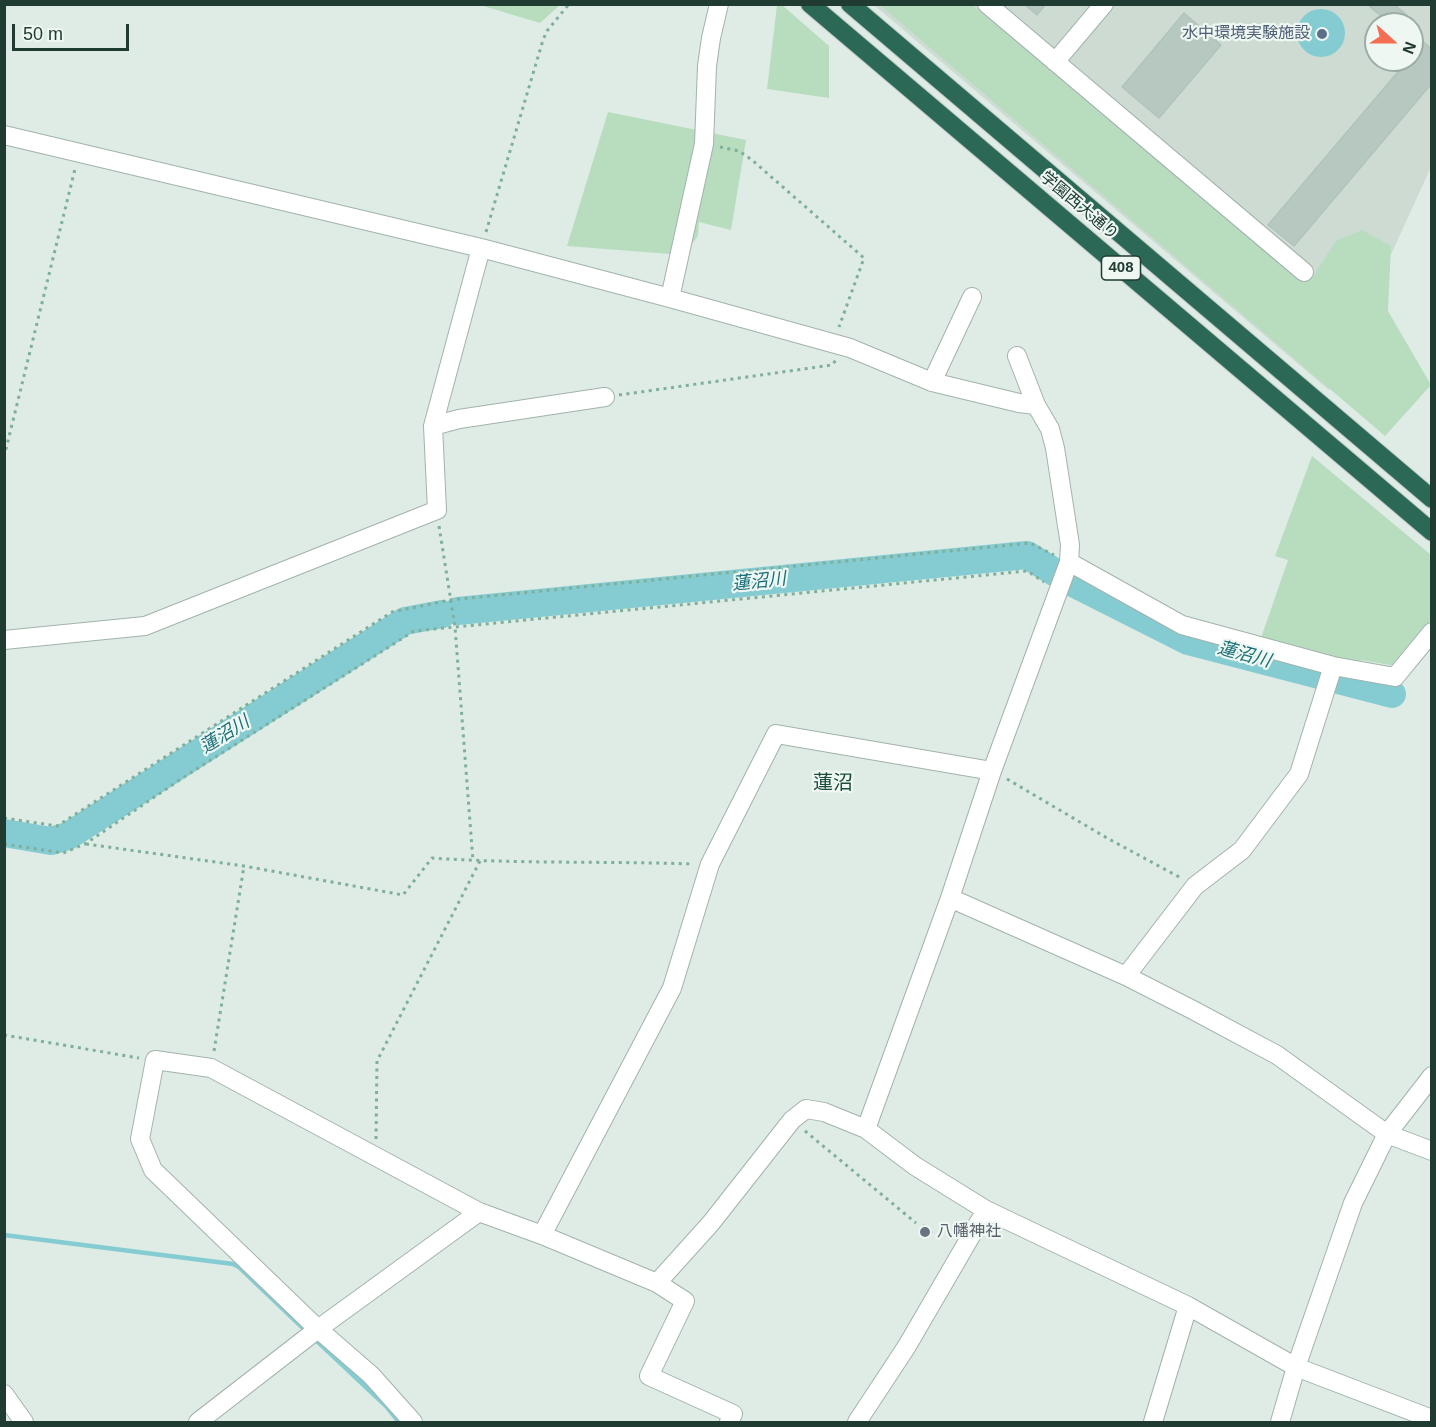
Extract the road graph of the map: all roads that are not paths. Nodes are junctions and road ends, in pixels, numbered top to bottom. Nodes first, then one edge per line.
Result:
1 (719, 4) edge
2 (810, 4) edge
3 (850, 4) edge
4 (987, 4) edge
5 (1104, 4) edge
6 (1055, 62) junction
7 (4, 135) edge
8 (481, 249) junction
9 (1304, 272) dead end
10 (972, 297) dead end
11 (670, 298) junction
12 (1017, 356) dead end
13 (933, 382) junction
14 (605, 397) road end
15 (1036, 405) junction
16 (433, 426) junction
17 (1431, 499) edge
18 (1431, 532) edge
19 (1070, 562) junction
20 (1431, 632) edge
21 (4, 640) edge
22 (1332, 668) junction
23 (992, 771) junction
24 (950, 898) junction
25 (1126, 976) junction
26 (1431, 1076) edge
27 (866, 1129) junction
28 (1387, 1134) junction
29 (1431, 1151) edge
30 (986, 1210) junction
31 (479, 1212) junction
32 (542, 1235) junction
33 (657, 1283) junction
34 (1188, 1306) junction
35 (318, 1329) junction
36 (1296, 1366) junction
37 (4, 1394) edge
38 (219, 1416) edge
39 (1431, 1419) edge
40 (24, 1422) edge
41 (198, 1422) edge
42 (413, 1422) edge
43 (729, 1422) edge
44 (856, 1422) edge
45 (1153, 1422) edge
46 (1280, 1422) edge

1 - 11 street
2 - 18 highway, 学園西大通り / 408
3 - 17 highway, 学園西大通り / 408
4 - 6 street
5 - 6 street
6 - 9 street
7 - 8 street
8 - 11 street
8 - 16 street
10 - 13 street
11 - 13 street
12 - 15 street
13 - 15 street
14 - 16 street
15 - 19 street
16 - 21 street
19 - 22 street
19 - 23 street
20 - 22 street
22 - 25 street
23 - 24 street
23 - 32 street
24 - 25 street
24 - 27 street
25 - 28 street
26 - 28 street
27 - 30 street
27 - 33 street
28 - 29 street
28 - 36 street
30 - 34 street
30 - 44 street
31 - 32 street
31 - 35 street
31 - 35 street
32 - 33 street
33 - 43 street
34 - 36 street
34 - 45 street
35 - 38 street
35 - 42 street
36 - 39 street
36 - 46 street
37 - 40 street
38 - 41 street

